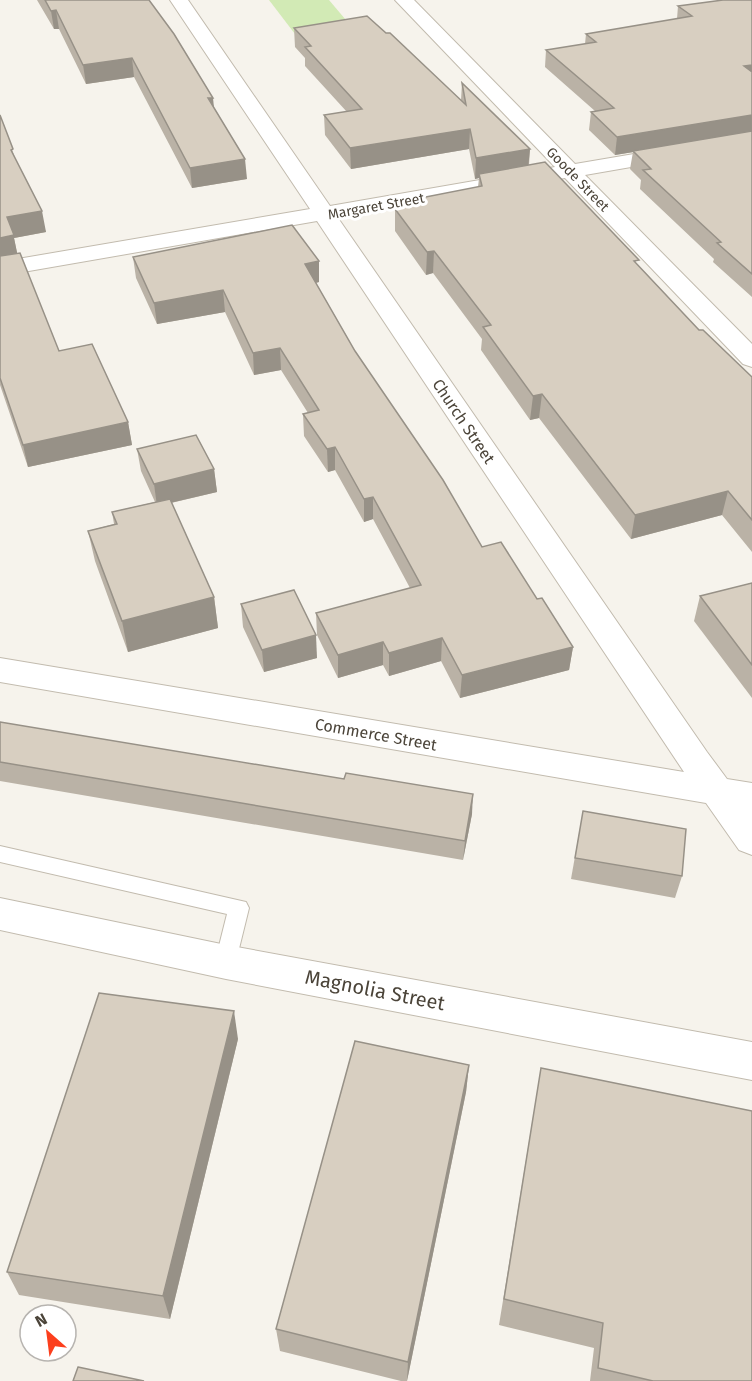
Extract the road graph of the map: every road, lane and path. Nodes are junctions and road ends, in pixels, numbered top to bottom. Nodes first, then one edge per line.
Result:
1 (179, 0) edge
2 (404, 0) edge
3 (752, 140) edge
4 (572, 172) junction
5 (325, 215) junction
6 (0, 269) edge
7 (752, 359) edge
8 (0, 670) edge
9 (716, 791) junction
10 (752, 797) edge
11 (752, 840) edge
12 (0, 854) edge
13 (0, 914) edge
14 (226, 962) junction
15 (752, 1061) edge

1 - 5 street, Church Street
2 - 4 street, Goode Street
3 - 4 street, Margaret Street
4 - 5 street, Margaret Street
4 - 7 street, Goode Street
5 - 6 street, Margaret Street
5 - 9 street, Church Street
8 - 9 street, Commerce Street
9 - 10 street, Commerce Street
9 - 11 street, Church Street
12 - 14 lane
13 - 14 street, Magnolia Street
14 - 15 street, Magnolia Street

